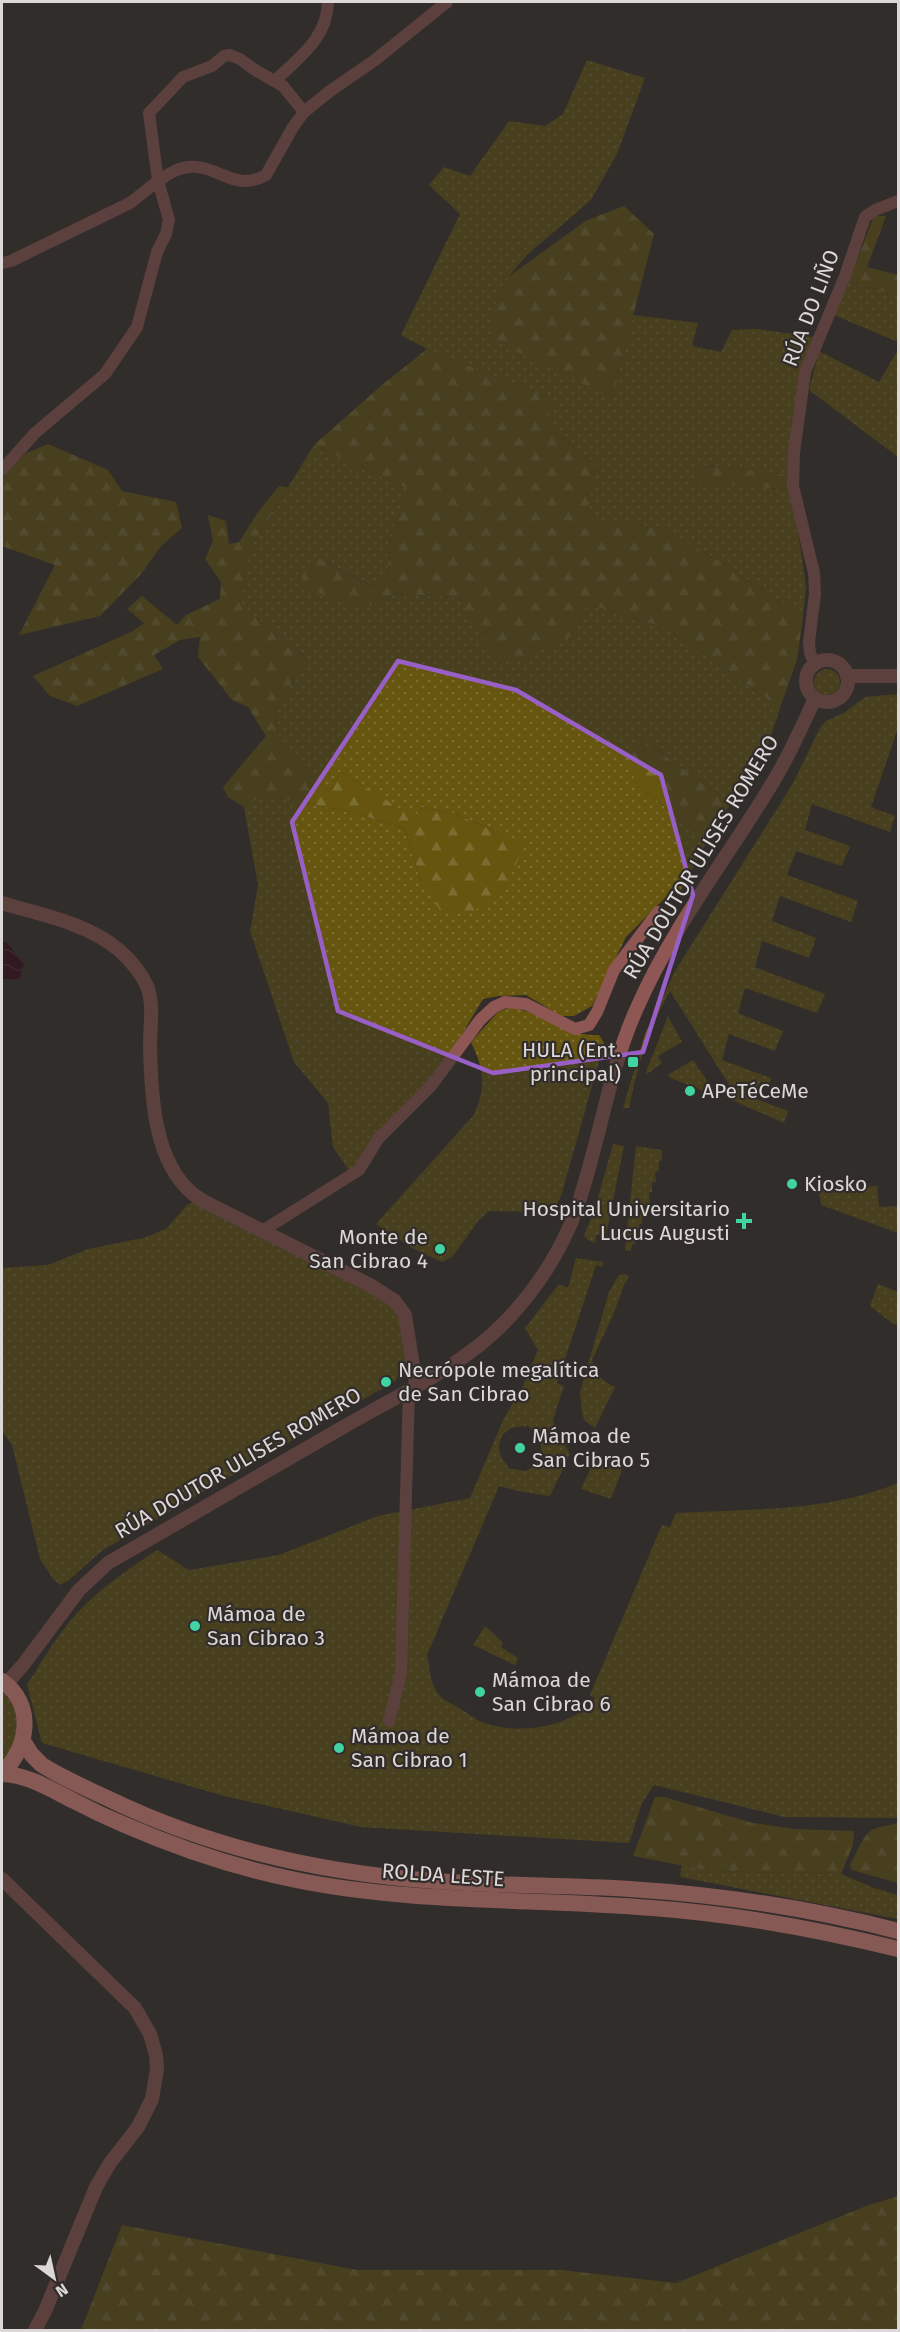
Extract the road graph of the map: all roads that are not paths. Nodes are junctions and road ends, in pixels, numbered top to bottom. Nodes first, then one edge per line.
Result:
1 (328, 2) edge
2 (447, 2) edge
3 (275, 81) junction
4 (304, 112) junction
5 (158, 181) junction
6 (898, 201) edge
7 (2, 263) edge
8 (2, 470) edge
9 (815, 664) junction
10 (847, 676) junction
11 (898, 676) edge
12 (815, 698) junction
13 (2, 903) edge
14 (658, 912) dead end
15 (262, 1231) junction
16 (412, 1387) junction
17 (4, 1682) edge
18 (389, 1720) dead end
19 (23, 1741) junction
20 (2, 1773) edge
21 (2, 1879) edge
22 (898, 1931) edge
23 (898, 1949) edge
24 (34, 2331) edge

1 - 3 street
2 - 4 street
3 - 4 street
3 - 5 street
4 - 5 street
5 - 7 street
5 - 8 street
6 - 9 street, RÚA DO LIÑO
9 - 10 street
9 - 12 street
10 - 11 street
10 - 12 street
12 - 16 street, RÚA DOUTOR ULISES ROMERO
13 - 15 street
14 - 15 street
15 - 16 street
16 - 17 street, RÚA DOUTOR ULISES ROMERO
16 - 18 street
17 - 19 highway
19 - 20 highway, ROLDA LESTE
19 - 22 highway, ROLDA LESTE
20 - 23 highway, ROLDA LESTE
21 - 24 street

